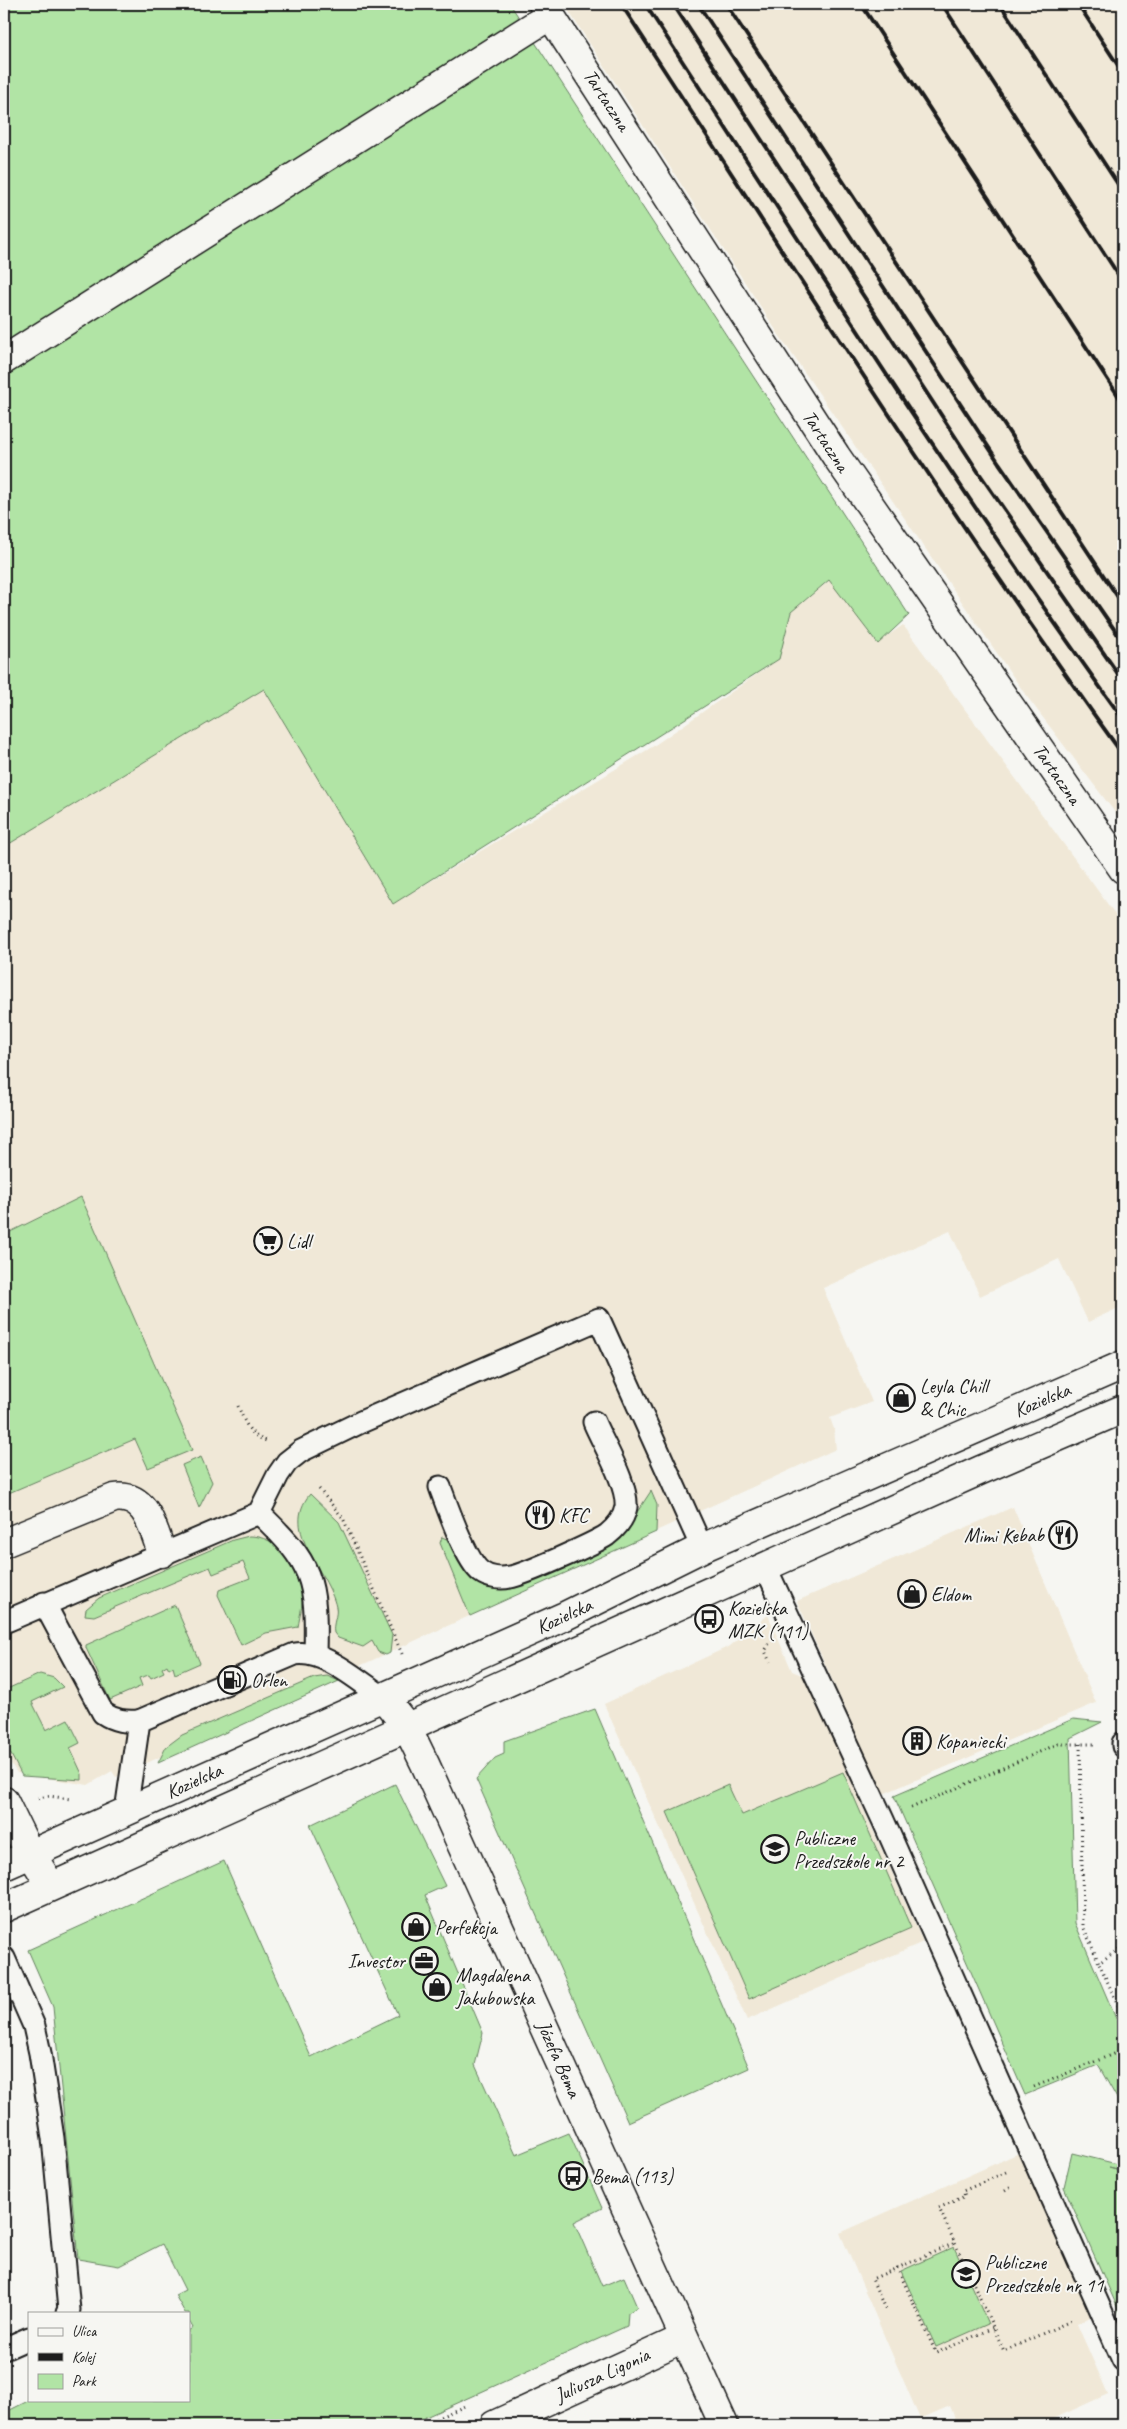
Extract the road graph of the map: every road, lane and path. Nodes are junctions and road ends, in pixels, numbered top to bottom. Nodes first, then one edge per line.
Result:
1 (547, 9) edge
2 (4, 360) edge
3 (1123, 869) edge
4 (1123, 1365) edge
5 (238, 1406) dead end
6 (1123, 1409) edge
7 (594, 1422) dead end
8 (270, 1442) dead end
9 (440, 1487) dead end
10 (320, 1489) dead end
11 (259, 1512) junction
12 (4, 1543) edge
13 (702, 1548) junction
14 (162, 1553) junction
15 (766, 1568) junction
16 (44, 1603) junction
17 (4, 1622) edge
18 (765, 1650) dead end
19 (315, 1654) junction
20 (404, 1659) dead end
21 (770, 1662) dead end
22 (384, 1698) junction
23 (139, 1721) junction
24 (407, 1727) junction
25 (1080, 1744) junction
26 (1123, 1744) edge
27 (4, 1801) edge
28 (126, 1811) junction
29 (883, 1820) junction
30 (32, 1854) junction
31 (4, 1866) edge
32 (51, 1886) junction
33 (4, 1908) edge
34 (1123, 1946) edge
35 (4, 1958) edge
36 (1099, 1963) junction
37 (1123, 2016) edge
38 (1123, 2050) edge
39 (1006, 2098) junction
40 (1006, 2172) dead end
41 (955, 2243) junction
42 (897, 2268) junction
43 (885, 2309) dead end
44 (68, 2312) edge
45 (1076, 2319) dead end
46 (993, 2328) junction
47 (28, 2338) edge
48 (684, 2338) junction
49 (4, 2349) edge
50 (1123, 2360) edge
51 (494, 2425) edge
52 (724, 2425) edge

1 - 2 street
1 - 3 street, Tartaczna
4 - 13 street, Kozielska
5 - 8 path
6 - 15 street, Kozielska
7 - 9 lane
10 - 20 path
11 - 13 lane
11 - 14 lane
11 - 19 lane
12 - 14 street
13 - 22 street, Kozielska
14 - 16 lane
15 - 24 street, Kozielska
15 - 29 lane
16 - 17 lane
16 - 23 lane
18 - 21 path
19 - 22 lane
19 - 23 lane
22 - 24 street, Józefa Bema
22 - 28 street, Kozielska
23 - 28 lane
24 - 32 street, Kozielska
24 - 48 street, Józefa Bema
25 - 26 path
25 - 29 path
25 - 36 path
27 - 30 street
28 - 30 street, Kozielska
29 - 39 lane
30 - 31 street, Kozielska
30 - 32 street
32 - 33 street, Kozielska
34 - 36 path
35 - 44 lane
36 - 37 path
38 - 39 path
39 - 50 lane
40 - 41 path
41 - 42 path
41 - 46 path
42 - 43 path
42 - 46 path
45 - 46 path
47 - 49 lane
48 - 51 street, Juliusza Ligonia
48 - 52 street, Józefa Bema

